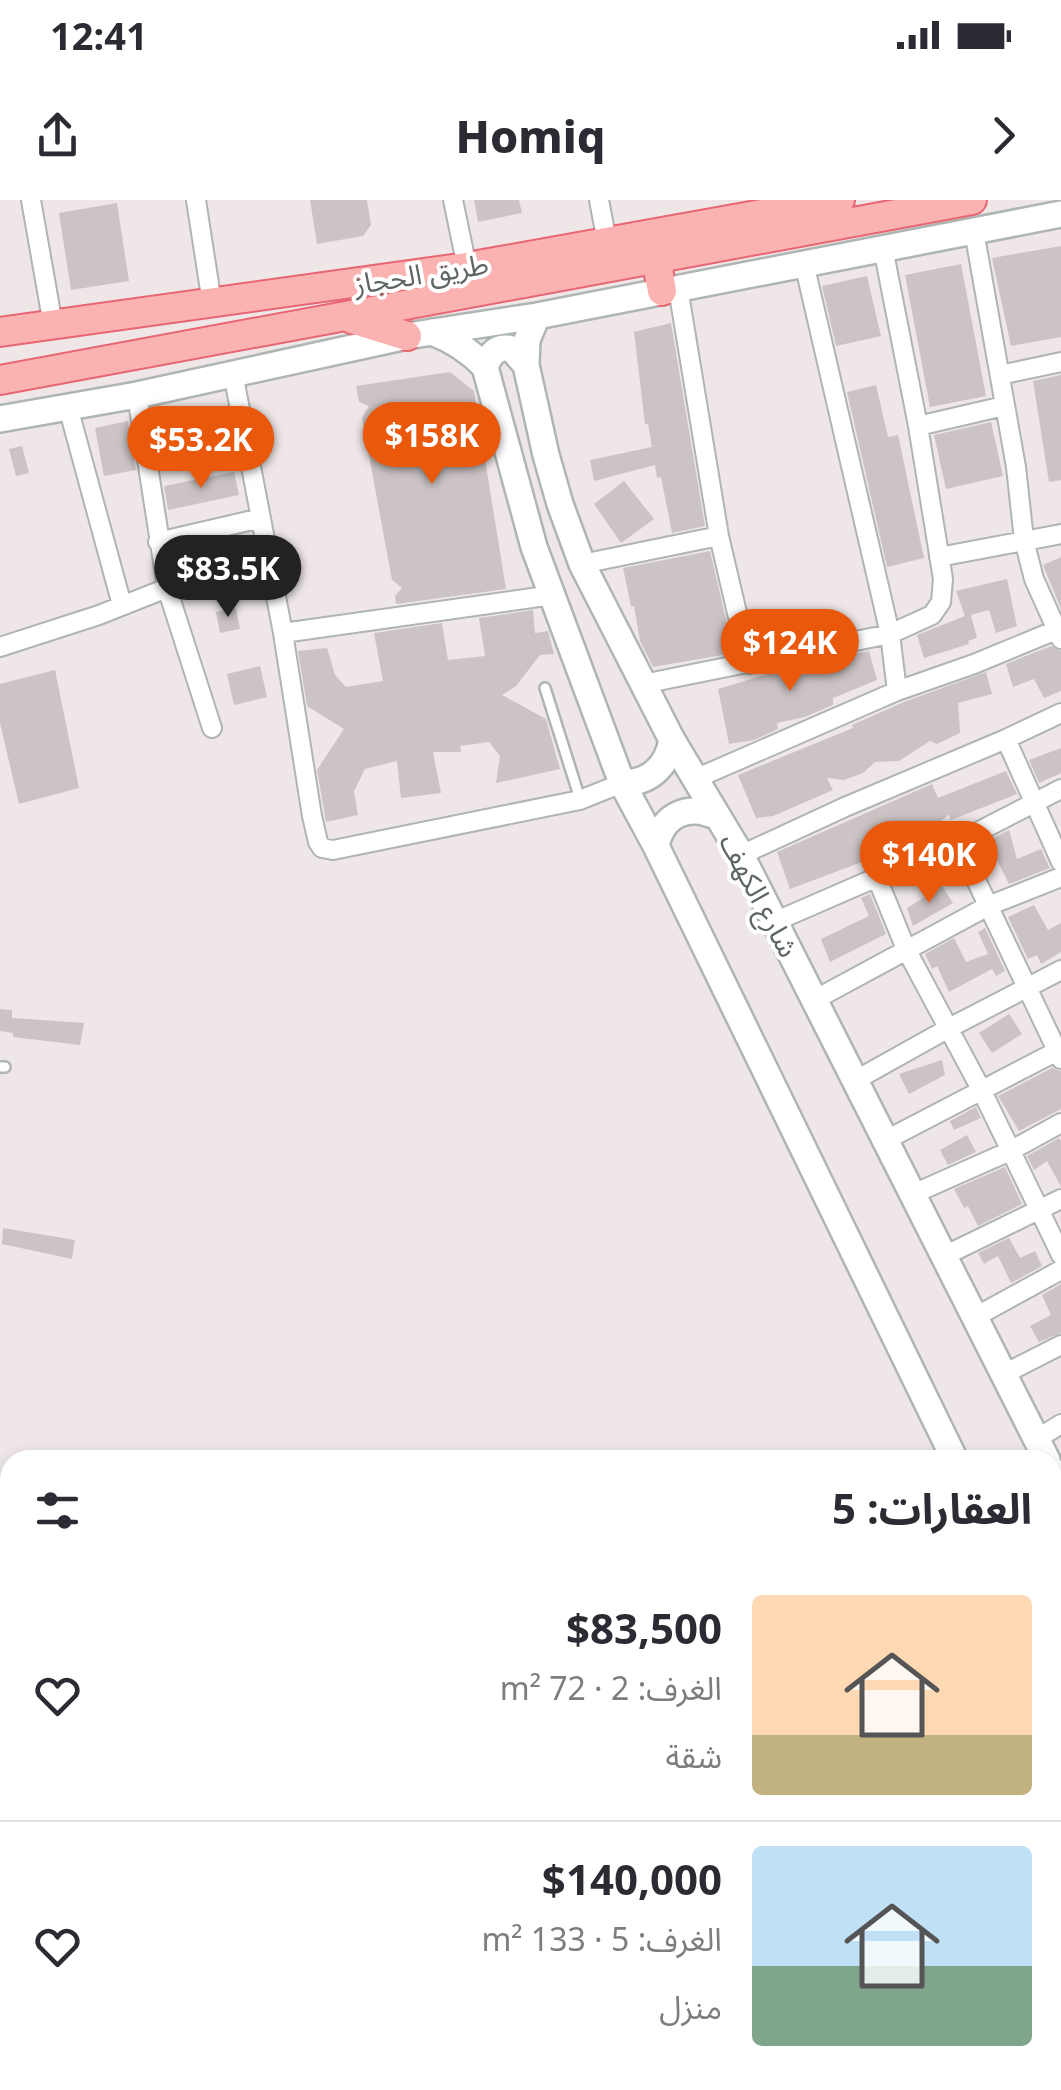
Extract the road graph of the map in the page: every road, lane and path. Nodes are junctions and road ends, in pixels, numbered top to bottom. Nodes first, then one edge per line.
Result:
1 (31, 200) edge
2 (196, 200) edge
3 (452, 200) edge
4 (599, 200) edge
5 (840, 200) edge
6 (972, 200) edge
7 (1061, 214) edge
8 (974, 231) junction
9 (607, 242) junction
10 (883, 248) junction
11 (656, 258) junction
12 (804, 264) junction
13 (467, 267) junction
14 (670, 290) junction
15 (212, 303) junction
16 (537, 316) junction
17 (346, 317) junction
18 (52, 324) junction
19 (0, 332) edge
20 (420, 334) junction
21 (1061, 362) edge
22 (526, 365) junction
23 (485, 367) junction
24 (233, 373) junction
25 (1000, 375) junction
26 (0, 380) edge
27 (136, 395) junction
28 (1004, 406) junction
29 (68, 407) junction
30 (0, 419) edge
31 (918, 426) junction
32 (262, 518) junction
33 (1061, 534) edge
34 (720, 536) junction
35 (1024, 540) junction
36 (158, 542) junction
37 (940, 557) junction
38 (582, 564) junction
39 (166, 588) junction
40 (552, 595) junction
41 (122, 605) junction
42 (1060, 632) edge
43 (283, 633) junction
44 (890, 634) junction
45 (0, 647) edge
46 (748, 664) junction
47 (643, 684) junction
48 (545, 688) dead end
49 (897, 691) junction
50 (1061, 713) edge
51 (212, 728) dead end
52 (1006, 739) junction
53 (672, 740) junction
54 (695, 778) junction
55 (622, 783) junction
56 (1061, 789) edge
57 (580, 800) junction
58 (1035, 802) junction
59 (720, 818) junction
60 (958, 842) junction
61 (656, 846) junction
62 (741, 855) junction
63 (1061, 862) edge
64 (1061, 877) edge
65 (877, 878) junction
66 (988, 906) junction
67 (774, 922) junction
68 (906, 950) junction
69 (1061, 970) edge
70 (1026, 988) junction
71 (816, 1000) junction
72 (949, 1028) junction
73 (1060, 1053) edge
74 (856, 1080) junction
75 (982, 1091) junction
76 (1061, 1123) edge
77 (886, 1140) junction
78 (1010, 1150) junction
79 (914, 1194) junction
80 (1061, 1198) edge
81 (1038, 1209) junction
82 (1061, 1255) edge
83 (944, 1256) junction
84 (1061, 1270) edge
85 (976, 1317) junction
86 (1061, 1345) edge
87 (1004, 1374) junction
88 (1061, 1424) edge
89 (950, 1450) edge
90 (1042, 1450) edge

1 - 18 street
2 - 15 street
3 - 13 street
4 - 9 street
5 - 9 main road, طريق الحجاز
6 - 11 main road, طريق الحجاز
7 - 8 main road
8 - 10 main road
8 - 25 street
9 - 13 main road, طريق الحجاز
10 - 12 main road
10 - 31 street
11 - 14 main road
11 - 17 main road, طريق الحجاز
12 - 14 main road
12 - 44 street
13 - 15 main road, طريق الحجاز
14 - 16 main road
14 - 34 street
15 - 18 main road, طريق الحجاز
16 - 20 main road
16 - 22 main road, شارع الكهف
17 - 20 main road
17 - 26 main road, طريق الحجاز
18 - 19 main road, طريق الحجاز
20 - 23 main road
20 - 24 main road
21 - 25 street
22 - 23 main road
22 - 38 main road, شارع الكهف
23 - 40 main road
24 - 27 main road
24 - 32 street
25 - 28 street
27 - 29 main road
27 - 36 street
28 - 31 street
28 - 35 street
29 - 30 main road
29 - 41 street
31 - 37 street
32 - 36 street
32 - 43 street
33 - 35 street
34 - 38 street
34 - 46 street
35 - 37 street
35 - 42 street
36 - 39 street
37 - 44 street
38 - 47 main road, شارع الكهف
39 - 41 street
39 - 51 street
40 - 43 street
40 - 55 main road
41 - 45 street
42 - 49 street
43 - 57 street
44 - 46 street
44 - 49 street
46 - 47 street
47 - 53 main road, شارع الكهف
48 - 57 lane
49 - 54 street
50 - 52 street
52 - 58 street
52 - 62 street
53 - 54 main road, شارع الكهف
53 - 55 main road
54 - 59 main road, شارع الكهف
55 - 57 street
55 - 61 main road
56 - 58 street
58 - 60 street
58 - 63 street
59 - 61 main road
59 - 62 main road, شارع الكهف
60 - 65 street
60 - 66 street
61 - 89 main road
62 - 67 main road, شارع الكهف
64 - 66 street
65 - 67 street
65 - 68 street
66 - 68 street
66 - 70 street
67 - 71 main road, شارع الكهف
68 - 71 street
68 - 72 street
69 - 70 street
70 - 72 street
70 - 73 street
71 - 74 main road, شارع الكهف
72 - 74 street
72 - 75 street
73 - 75 street
74 - 77 main road, شارع الكهف
75 - 77 street
75 - 78 street
76 - 78 street
77 - 79 main road, شارع الكهف
78 - 79 street
78 - 81 street
79 - 83 main road, شارع الكهف
80 - 81 street
81 - 82 street
81 - 83 street
83 - 85 main road, شارع الكهف
84 - 85 street
85 - 87 main road, شارع الكهف
86 - 87 street
87 - 90 main road, شارع الكهف
88 - 90 street

